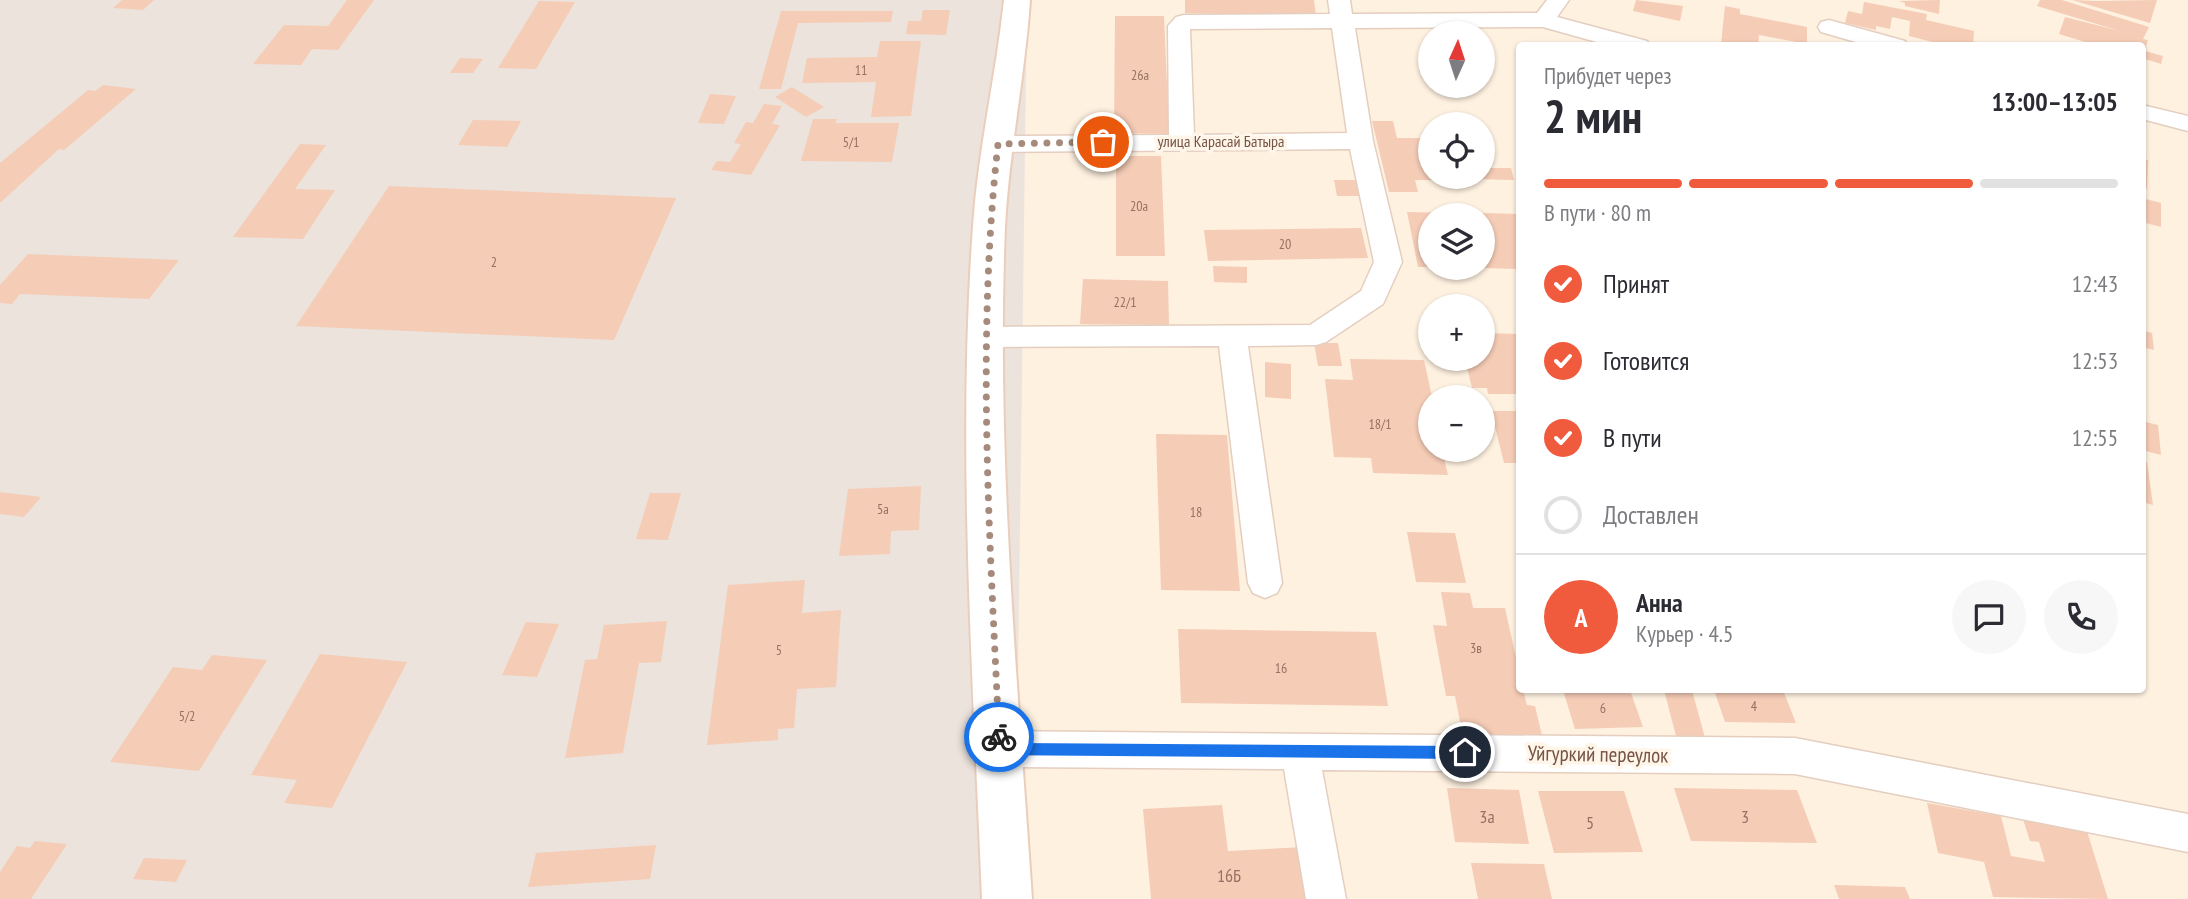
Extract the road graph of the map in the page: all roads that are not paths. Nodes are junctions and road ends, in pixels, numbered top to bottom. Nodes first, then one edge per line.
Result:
1 (1017, 0) edge
2 (1558, 0) edge
3 (1833, 0) edge
4 (1341, 10) edge
5 (1544, 20) junction
6 (1825, 36) edge
7 (1624, 42) edge
8 (1868, 42) edge
9 (2146, 113) edge
10 (2188, 124) edge
11 (1182, 141) junction
12 (1361, 141) junction
13 (998, 144) junction
14 (985, 337) junction
15 (1232, 337) junction
16 (1265, 583) dead end
17 (1000, 749) junction
18 (1300, 751) junction
19 (2188, 833) edge
20 (1007, 899) edge
21 (1326, 899) edge

1 - 13 main road
2 - 5 street
3 - 6 street
4 - 5 street
4 - 11 street
4 - 12 street
5 - 7 street
6 - 8 street
9 - 10 street
11 - 12 street, улица Карасай Батыра
11 - 13 street, улица Карасай Батыра
12 - 15 street
13 - 14 main road
14 - 15 street
14 - 17 main road
15 - 16 street
17 - 18 street, Уйгуркий переулок
17 - 20 main road
18 - 19 street, Уйгуркий переулок
18 - 21 street

